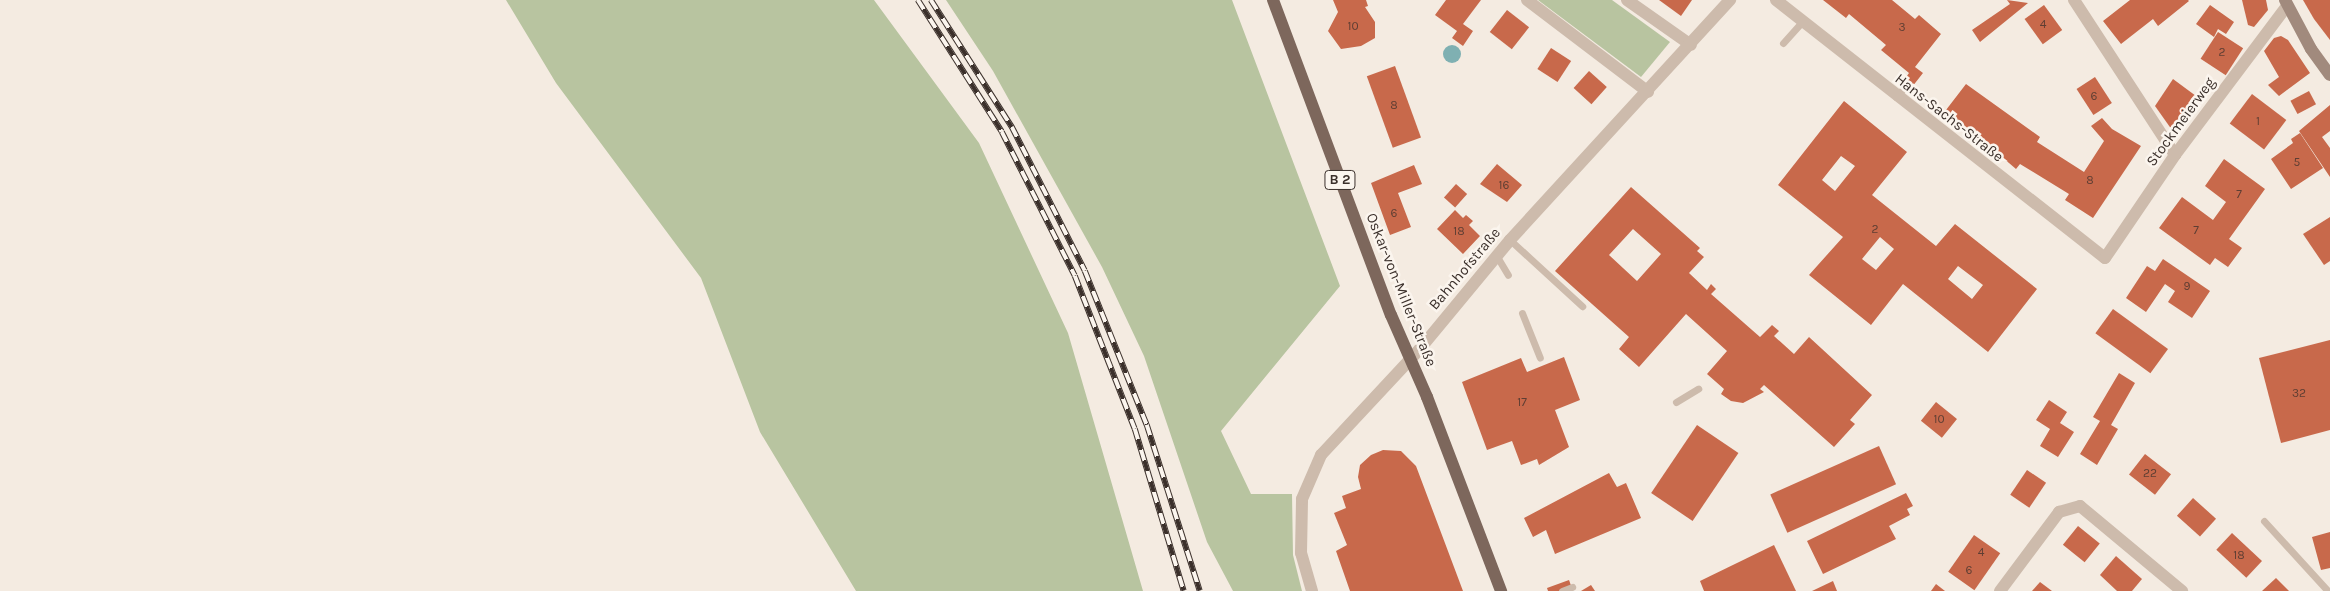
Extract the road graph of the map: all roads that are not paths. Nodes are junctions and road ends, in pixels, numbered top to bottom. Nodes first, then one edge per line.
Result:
1 (1273, 0) edge
2 (1527, 0) edge
3 (1627, 0) edge
4 (1730, 0) edge
5 (1776, 0) edge
6 (2074, 0) edge
7 (2286, 3) edge
8 (1802, 22) junction
9 (1783, 43) dead end
10 (1690, 45) junction
11 (2330, 75) edge
12 (1908, 84) dead end
13 (1648, 92) junction
14 (1896, 97) junction
15 (2175, 155) junction
16 (1510, 240) junction
17 (1496, 255) junction
18 (2105, 258) joint
19 (1508, 275) dead end
20 (1582, 306) dead end
21 (1522, 313) dead end
22 (1411, 358) junction
23 (1540, 358) dead end
24 (1698, 389) dead end
25 (1676, 402) dead end
26 (2264, 521) dead end
27 (1572, 587) dead end
28 (1312, 591) edge
29 (1501, 591) edge
30 (1562, 591) edge
31 (2000, 591) edge
32 (2182, 591) edge
33 (2328, 591) edge

1 - 22 main road, Oskar-von-Miller-Straße / B 2
2 - 13 street
3 - 10 street
4 - 10 street, Bahnhofstraße
5 - 8 street, Hans-Sachs-Straße
6 - 15 street
7 - 11 street
7 - 15 street, Stockmeierweg
8 - 9 lane
8 - 14 street, Hans-Sachs-Straße
10 - 13 street, Bahnhofstraße
12 - 14 lane
13 - 16 street, Bahnhofstraße
14 - 18 street, Hans-Sachs-Straße
15 - 18 street, Stockmeierweg
16 - 17 street, Bahnhofstraße
16 - 20 lane
17 - 19 lane
17 - 22 street, Bahnhofstraße
21 - 23 lane
22 - 28 street, Bahnhofstraße
22 - 29 main road, Oskar-von-Miller-Straße / B 2
24 - 25 lane
26 - 33 lane
27 - 30 lane
31 - 32 street

